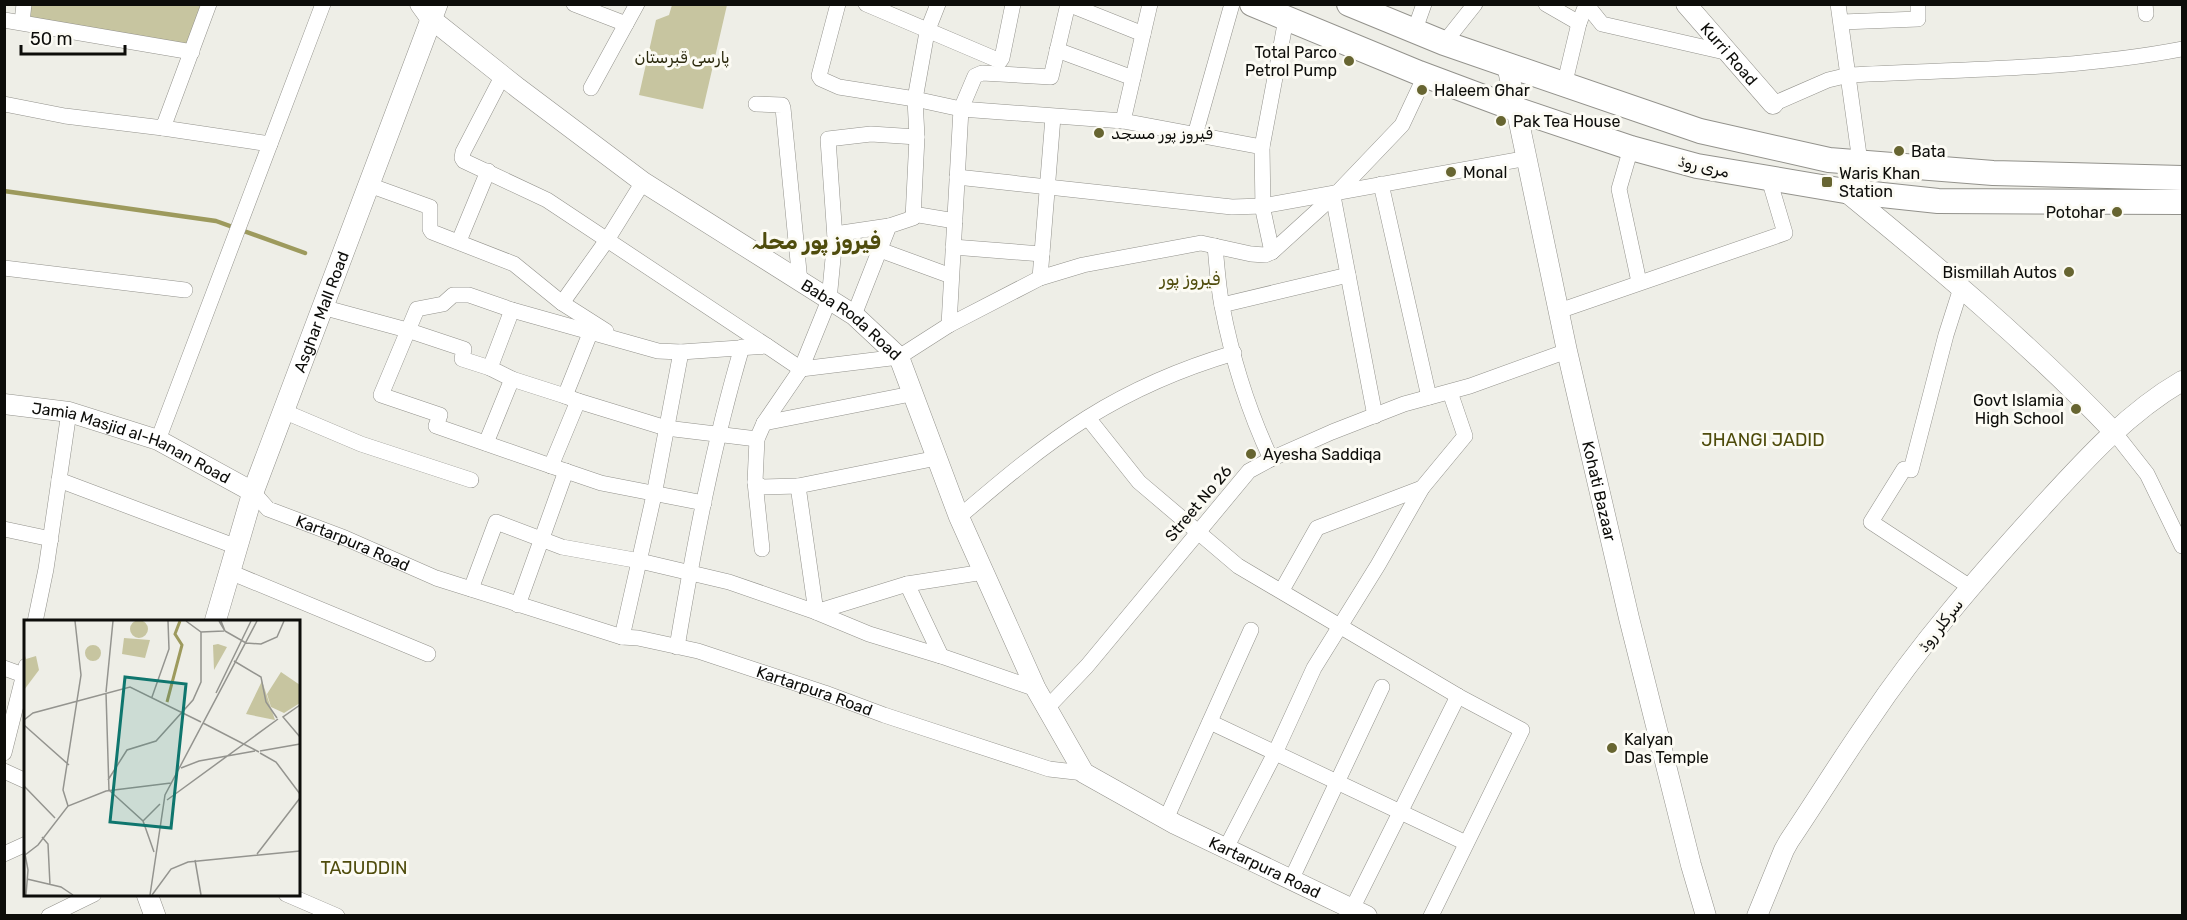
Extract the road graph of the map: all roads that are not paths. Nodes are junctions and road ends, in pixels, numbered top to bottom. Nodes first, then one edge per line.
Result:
1 (24, 4) edge
2 (209, 4) edge
3 (323, 4) edge
4 (574, 4) edge
5 (637, 4) edge
6 (838, 4) edge
7 (866, 4) edge
8 (938, 4) edge
9 (1013, 4) edge
10 (1150, 4) edge
11 (1232, 4) edge
12 (1252, 4) edge
13 (1349, 4) edge
14 (1424, 4) edge
15 (1475, 4) edge
16 (1546, 4) edge
17 (1686, 4) edge
18 (1838, 4) edge
19 (1918, 4) edge
20 (1586, 5) edge
21 (429, 9) edge
22 (1286, 19) junction
23 (4, 20) edge
24 (22, 22) junction
25 (1842, 22) junction
26 (1579, 23) junction
27 (626, 24) junction
28 (927, 32) junction
29 (1414, 32) junction
30 (1143, 34) junction
31 (1444, 43) junction
32 (2182, 49) edge
33 (1058, 50) junction
34 (192, 52) junction
35 (1729, 53) junction
36 (1507, 64) junction
37 (503, 75) junction
38 (1849, 75) junction
39 (1425, 76) junction
40 (1133, 78) junction
41 (1564, 86) junction
42 (591, 88) dead end
43 (915, 99) junction
44 (4, 104) edge
45 (756, 104) dead end
46 (1773, 104) joint
47 (961, 109) junction
48 (1518, 110) junction
49 (1053, 117) junction
50 (1123, 121) junction
51 (163, 128) junction
52 (1195, 135) junction
53 (917, 137) junction
54 (270, 144) junction
55 (1262, 147) junction
56 (1631, 148) junction
57 (1528, 158) junction
58 (1860, 162) junction
59 (488, 171) junction
60 (957, 177) junction
61 (2182, 178) edge
62 (1769, 179) junction
63 (643, 182) junction
64 (1381, 184) junction
65 (369, 185) junction
66 (1048, 188) junction
67 (1845, 191) junction
68 (1335, 194) junction
69 (2182, 202) edge
70 (1263, 206) junction
71 (913, 214) junction
72 (955, 221) junction
73 (889, 226) junction
74 (835, 234) junction
75 (607, 240) junction
76 (459, 241) junction
77 (1215, 246) junction
78 (953, 247) junction
79 (880, 250) junction
80 (1272, 252) junction
81 (1042, 254) junction
82 (4, 268) edge
83 (1348, 275) junction
84 (951, 276) junction
85 (1040, 278) junction
86 (800, 282) junction
87 (1639, 282) junction
88 (1961, 288) junction
89 (185, 290) dead end
90 (829, 300) junction
91 (562, 303) junction
92 (1222, 304) junction
93 (322, 307) junction
94 (512, 310) junction
95 (1559, 311) junction
96 (854, 315) junction
97 (949, 325) junction
98 (407, 330) junction
99 (591, 331) junction
100 (624, 342) junction
101 (767, 346) junction
102 (742, 347) junction
103 (1567, 351) junction
104 (681, 352) junction
105 (1234, 353) junction
106 (899, 357) junction
107 (490, 368) junction
108 (801, 369) junction
109 (512, 379) junction
110 (2182, 381) edge
111 (1450, 392) junction
112 (911, 394) junction
113 (572, 398) junction
114 (1429, 398) junction
115 (4, 404) edge
116 (283, 411) junction
117 (69, 412) junction
118 (1375, 416) junction
119 (1088, 418) junction
120 (764, 423) junction
121 (666, 428) junction
122 (2114, 432) junction
123 (719, 433) junction
124 (757, 439) junction
125 (158, 440) junction
126 (486, 443) junction
127 (937, 458) junction
128 (1271, 459) junction
129 (550, 466) junction
130 (566, 471) junction
131 (59, 480) junction
132 (471, 480) dead end
133 (755, 482) junction
134 (798, 486) junction
135 (1422, 488) junction
136 (253, 492) junction
137 (654, 495) junction
138 (704, 503) junction
139 (959, 517) junction
140 (4, 529) edge
141 (1197, 533) junction
142 (51, 539) junction
143 (541, 539) junction
144 (2182, 546) edge
145 (237, 547) junction
146 (762, 549) dead end
147 (640, 561) junction
148 (230, 572) junction
149 (984, 572) junction
150 (690, 573) junction
151 (907, 584) junction
152 (1970, 586) junction
153 (471, 589) junction
154 (1282, 590) junction
155 (518, 605) junction
156 (816, 612) junction
157 (35, 620) edge
158 (215, 620) edge
159 (1340, 625) junction
160 (1251, 630) dead end
161 (622, 637) junction
162 (677, 647) junction
163 (428, 654) dead end
164 (941, 656) junction
165 (4, 668) edge
166 (24, 672) edge
167 (24, 676) edge
168 (1382, 687) dead end
169 (1036, 689) junction
170 (1458, 696) junction
171 (1047, 708) junction
172 (1210, 722) junction
173 (4, 753) edge
174 (1275, 753) junction
175 (4, 771) edge
176 (1084, 773) junction
177 (24, 781) edge
178 (1337, 782) junction
179 (1400, 812) junction
180 (1166, 819) junction
181 (1466, 843) junction
182 (24, 845) edge
183 (1226, 848) junction
184 (4, 854) edge
185 (1291, 880) junction
186 (90, 896) edge
187 (148, 896) edge
188 (291, 896) edge
189 (73, 905) edge
190 (1359, 912) edge
191 (49, 915) edge
192 (155, 915) edge
193 (337, 915) edge
194 (1431, 915) edge
195 (1706, 915) edge
196 (1757, 915) edge

1 - 24 street
2 - 34 street
3 - 54 street
4 - 27 street
5 - 27 street
6 - 43 street
7 - 28 street
8 - 28 street
9 - 28 street
10 - 30 street
11 - 52 street
12 - 22 main road, مری روڈ
13 - 29 main road, مری روڈ
14 - 29 street
15 - 31 street
16 - 26 street
17 - 35 street, Kurri Road
18 - 25 street
19 - 25 street
20 - 26 street
20 - 35 street
21 - 37 street, Baba Roda Road
21 - 65 main road, Asghar Mall Road
22 - 39 main road, مری روڈ
22 - 55 street
23 - 24 street
24 - 34 street
25 - 38 street
26 - 41 street
27 - 42 street
28 - 43 street
29 - 31 main road, مری روڈ
30 - 33 street
30 - 40 street
31 - 36 main road, مری روڈ
32 - 38 street
33 - 40 street
33 - 47 street
34 - 51 street
35 - 46 street, Kurri Road
36 - 41 main road, مری روڈ
36 - 48 street, Kohati Bazaar
37 - 59 street
37 - 63 street, Baba Roda Road
38 - 46 street
38 - 58 street
39 - 48 main road, مری روڈ
39 - 68 street
40 - 50 street
41 - 58 main road, مری روڈ
43 - 47 street
43 - 53 street
44 - 51 street
45 - 86 street
47 - 49 street
47 - 60 street
48 - 56 main road, مری روڈ
48 - 57 street, Kohati Bazaar
49 - 50 street
49 - 66 street
50 - 52 street
51 - 54 street
52 - 55 street
53 - 71 street
53 - 74 street
54 - 125 street
55 - 70 street
56 - 62 main road, مری روڈ
56 - 87 street
57 - 64 street
57 - 95 street, Kohati Bazaar
58 - 61 main road, مری روڈ
59 - 75 street
59 - 76 street
60 - 66 street
60 - 72 street
62 - 67 main road, مری روڈ
62 - 87 street
63 - 75 street
63 - 86 street, Baba Roda Road
64 - 68 street
64 - 114 street
65 - 76 street
65 - 93 main road, Asghar Mall Road
66 - 70 street
66 - 81 street
67 - 69 main road, مری روڈ
67 - 88 street
68 - 70 street
68 - 80 street
68 - 83 street
70 - 80 street
71 - 72 street
71 - 73 street
72 - 78 street
73 - 74 street
73 - 79 street
74 - 90 street
75 - 91 street
75 - 101 street
76 - 91 street
77 - 80 street
77 - 85 street
77 - 92 street
78 - 81 street
78 - 84 street
79 - 84 street
79 - 96 street
81 - 85 street
82 - 89 street
83 - 92 street
83 - 118 street
84 - 97 street
85 - 97 street
86 - 90 street, Baba Roda Road
87 - 95 street
88 - 122 street
88 - 152 street
90 - 96 street, Baba Roda Road
90 - 108 street
91 - 100 street
92 - 105 street
93 - 98 street
93 - 116 main road, Asghar Mall Road
94 - 98 street
94 - 99 street
94 - 107 street
95 - 103 street, Kohati Bazaar
96 - 106 street, Baba Roda Road
97 - 106 street
98 - 107 street
98 - 126 street
99 - 100 street
99 - 113 street
100 - 104 street
101 - 102 street
101 - 108 street
102 - 104 street
102 - 123 street
103 - 111 street, Street No 26
103 - 195 street, Kohati Bazaar
104 - 121 street
105 - 119 street
105 - 128 street
106 - 108 street
106 - 112 street, Baba Roda Road
107 - 109 street
108 - 120 street
109 - 113 street
109 - 126 street
110 - 122 street, سرکلر روڈ
111 - 114 street, Street No 26
111 - 135 street
112 - 120 street
112 - 127 street, Baba Roda Road
113 - 121 street
113 - 129 street
114 - 118 street, Street No 26
115 - 117 street, Jamia Masjid al-Hanan Road
116 - 132 street
116 - 136 main road, Asghar Mall Road
117 - 125 street, Jamia Masjid al-Hanan Road
117 - 131 street
118 - 128 street, Street No 26
119 - 139 street
119 - 141 street
120 - 124 street
121 - 123 street
121 - 137 street
122 - 144 street
122 - 152 street, سرکلر روڈ
123 - 124 street
123 - 138 street
124 - 133 street
125 - 136 street, Jamia Masjid al-Hanan Road
126 - 129 street
127 - 134 street
127 - 139 street, Baba Roda Road
128 - 141 street, Street No 26
129 - 130 street
130 - 137 street
130 - 143 street
131 - 142 street
131 - 145 street
133 - 134 street
133 - 146 street
134 - 156 street
135 - 154 street
135 - 159 street
136 - 145 main road, Asghar Mall Road
136 - 153 street, Kartarpura Road
137 - 138 street
137 - 147 street
138 - 150 street
139 - 149 street, Baba Roda Road
140 - 142 street
141 - 154 street
141 - 171 street, Street No 26
142 - 157 street
143 - 147 street
143 - 153 street
143 - 155 street
145 - 148 main road, Asghar Mall Road
147 - 150 street
147 - 161 street
148 - 158 main road, Asghar Mall Road
148 - 163 street
149 - 151 street
149 - 169 street, Baba Roda Road
150 - 156 street
150 - 162 street
151 - 156 street
151 - 164 street
152 - 196 street, سرکلر روڈ
153 - 155 street, Kartarpura Road
154 - 159 street
155 - 161 street, Kartarpura Road
156 - 164 street
159 - 170 street
159 - 174 street
160 - 172 street
161 - 162 street, Kartarpura Road
162 - 176 street, Kartarpura Road
164 - 169 street
165 - 166 street
167 - 173 street
168 - 178 street
169 - 171 street, Baba Roda Road
170 - 179 street
170 - 181 street
171 - 176 street, Baba Roda Road
172 - 174 street
172 - 180 street
174 - 178 street
174 - 183 street
175 - 177 street
176 - 180 street, Kartarpura Road
178 - 179 street
178 - 185 street
179 - 181 street
179 - 190 street
180 - 183 street, Kartarpura Road
181 - 194 street
182 - 184 street
183 - 185 street, Kartarpura Road
185 - 190 street, Kartarpura Road
186 - 189 street
187 - 192 main road
188 - 193 street
189 - 191 street

